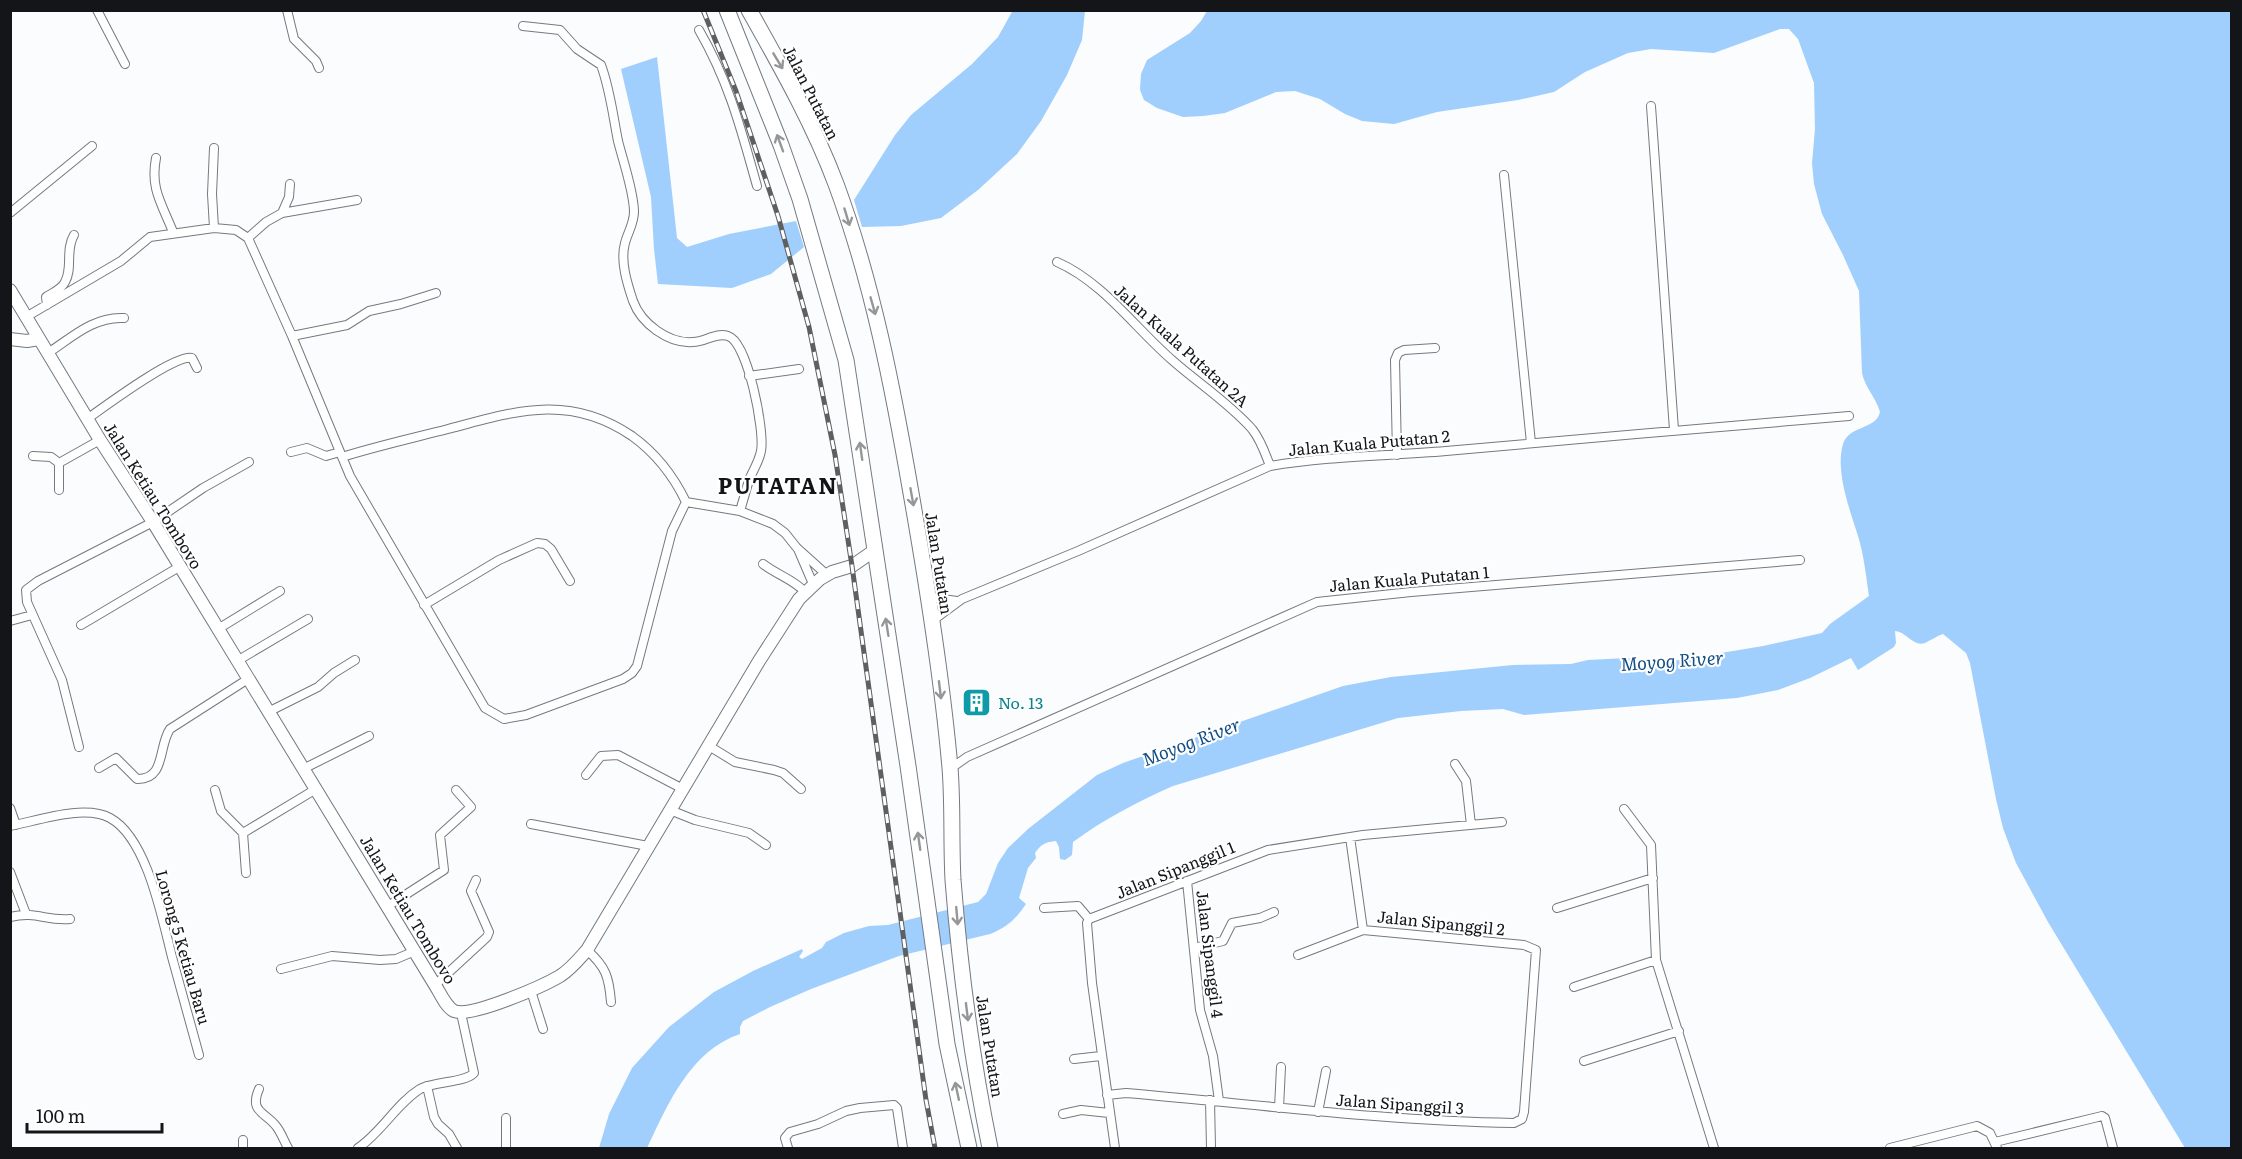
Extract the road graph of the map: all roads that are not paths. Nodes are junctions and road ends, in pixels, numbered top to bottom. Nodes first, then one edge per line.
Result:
1 (96, 10) edge
2 (287, 10) edge
3 (727, 10) edge
4 (749, 10) edge
5 (523, 26) dead end
6 (699, 30) dead end
7 (125, 64) dead end
8 (319, 68) dead end
9 (1651, 106) dead end
10 (92, 146) dead end
11 (214, 148) dead end
12 (156, 158) dead end
13 (1504, 175) dead end
14 (290, 184) dead end
15 (757, 186) dead end
16 (357, 200) dead end
17 (10, 213) edge
18 (282, 213) junction
19 (214, 228) junction
20 (173, 232) junction
21 (74, 235) dead end
22 (248, 238) junction
23 (1057, 262) dead end
24 (65, 283) junction
25 (10, 290) edge
26 (73, 290) junction
27 (436, 293) dead end
28 (47, 305) junction
29 (26, 317) junction
30 (124, 318) dead end
31 (292, 336) junction
32 (10, 339) edge
33 (39, 339) junction
34 (1435, 348) dead end
35 (48, 353) junction
36 (198, 368) dead end
37 (799, 369) dead end
38 (749, 376) junction
39 (1849, 416) dead end
40 (87, 419) junction
41 (1674, 430) junction
42 (100, 440) junction
43 (1531, 443) junction
44 (291, 452) dead end
45 (341, 454) junction
46 (1397, 455) junction
47 (33, 456) dead end
48 (249, 462) dead end
49 (59, 463) junction
50 (1270, 466) junction
51 (58, 490) dead end
52 (686, 502) junction
53 (740, 511) junction
54 (153, 522) junction
55 (797, 548) junction
56 (875, 550) junction
57 (1800, 560) dead end
58 (763, 564) dead end
59 (852, 566) junction
60 (179, 567) junction
61 (827, 575) junction
62 (879, 575) junction
63 (570, 581) dead end
64 (809, 588) junction
65 (280, 591) dead end
66 (928, 597) junction
67 (958, 601) junction
68 (424, 605) junction
69 (32, 615) junction
70 (308, 619) dead end
71 (10, 621) edge
72 (931, 621) junction
73 (81, 625) dead end
74 (218, 629) junction
75 (355, 660) dead end
76 (237, 661) junction
77 (248, 679) junction
78 (268, 712) junction
79 (369, 736) dead end
80 (709, 746) junction
81 (79, 747) dead end
82 (947, 748) junction
83 (978, 753) junction
84 (1455, 764) dead end
85 (99, 768) dead end
86 (303, 769) junction
87 (950, 769) junction
88 (586, 775) dead end
89 (316, 789) junction
90 (683, 789) junction
91 (801, 789) dead end
92 (215, 790) dead end
93 (456, 790) dead end
94 (10, 808) edge
95 (1624, 809) dead end
96 (670, 810) junction
97 (1502, 822) dead end
98 (531, 824) dead end
99 (1471, 825) junction
100 (13, 826) edge
101 (243, 833) junction
102 (1350, 837) junction
103 (766, 845) dead end
104 (648, 846) junction
105 (10, 872) edge
106 (246, 873) dead end
107 (1653, 878) junction
108 (476, 880) dead end
109 (1187, 881) junction
110 (388, 906) junction
111 (1044, 908) dead end
112 (1557, 908) dead end
113 (1274, 912) dead end
114 (26, 914) junction
115 (10, 917) edge
116 (70, 919) dead end
117 (1089, 919) junction
118 (1363, 930) junction
119 (1194, 948) junction
120 (587, 950) junction
121 (1536, 950) joint
122 (415, 951) junction
123 (1298, 955) dead end
124 (1656, 960) junction
125 (281, 969) dead end
126 (435, 985) junction
127 (1574, 987) dead end
128 (531, 991) junction
129 (611, 1002) dead end
130 (461, 1013) junction
131 (543, 1029) dead end
132 (1679, 1030) junction
133 (199, 1055) dead end
134 (1101, 1056) junction
135 (1074, 1059) dead end
136 (1584, 1061) dead end
137 (1281, 1067) dead end
138 (1326, 1071) dead end
139 (427, 1086) junction
140 (259, 1089) dead end
141 (1107, 1095) junction
142 (1215, 1101) junction
143 (1279, 1108) junction
144 (1318, 1112) junction
145 (1109, 1113) junction
146 (1063, 1114) dead end
147 (506, 1118) dead end
148 (1996, 1145) edge
149 (1211, 1148) edge
150 (288, 1149) edge
151 (358, 1149) edge
152 (457, 1149) edge
153 (506, 1149) edge
154 (788, 1149) edge
155 (903, 1149) edge
156 (969, 1149) edge
157 (990, 1149) edge
158 (1115, 1149) edge
159 (1714, 1149) edge
160 (1890, 1149) edge
161 (2113, 1149) edge

1 - 7 street
2 - 8 street
56 -> 3 highway
4 -> 66 highway, Jalan Putatan
5 - 38 street
6 - 15 street
9 - 41 street
10 - 17 street
11 - 19 street
12 - 20 street
13 - 43 street
14 - 18 street
16 - 18 street
18 - 22 street
19 - 20 street
19 - 22 street
20 - 26 street
21 - 24 street
22 - 31 street
23 - 50 street, Jalan Kuala Putatan 2A
24 - 26 street
24 - 28 street
25 - 29 street, Jalan Ketiau Tombovo
26 - 28 street
27 - 31 street
28 - 29 street
29 - 33 street, Jalan Ketiau Tombovo
30 - 35 street
31 - 45 street
32 - 33 street
33 - 35 street, Jalan Ketiau Tombovo
34 - 46 street
35 - 40 street, Jalan Ketiau Tombovo
36 - 40 street
37 - 38 street
38 - 53 street
39 - 41 street, Jalan Kuala Putatan 2
40 - 42 street, Jalan Ketiau Tombovo
41 - 43 street, Jalan Kuala Putatan 2
42 - 49 street
42 - 54 street, Jalan Ketiau Tombovo
43 - 46 street, Jalan Kuala Putatan 2
44 - 45 street
45 - 52 street
45 - 68 street
46 - 50 street, Jalan Kuala Putatan 2
47 - 49 street
48 - 54 street
49 - 51 street
50 - 67 street, Jalan Kuala Putatan 2
52 - 53 street
52 - 68 street
53 - 55 street
54 - 60 street, Jalan Ketiau Tombovo
54 - 69 street
55 - 61 street
55 - 64 street
56 - 59 street
56 - 62 highway
57 - 83 street, Jalan Kuala Putatan 1
58 - 64 street
59 - 61 street
59 - 62 street
60 - 73 street
60 - 74 street, Jalan Ketiau Tombovo
61 - 64 street
156 -> 62 highway
63 - 68 street
64 - 80 street
65 - 74 street
66 - 67 street
66 - 72 highway, Jalan Putatan
67 - 72 street, Jalan Kuala Putatan 2
69 - 71 street
69 - 81 street
70 - 76 street
72 -> 82 highway, Jalan Putatan
74 - 76 street, Jalan Ketiau Tombovo
75 - 78 street
76 - 77 street, Jalan Ketiau Tombovo
77 - 78 street, Jalan Ketiau Tombovo
77 - 85 street
78 - 86 street, Jalan Ketiau Tombovo
79 - 86 street
80 - 90 street
80 - 91 street
82 - 83 street
82 - 87 highway, Jalan Putatan
83 - 87 street, Jalan Kuala Putatan 1
84 - 99 street
86 - 89 street, Jalan Ketiau Tombovo
87 -> 157 highway, Jalan Putatan
88 - 90 street
89 - 101 street
89 - 110 street, Jalan Ketiau Tombovo
90 - 96 street
92 - 101 street
93 - 110 street
94 - 100 street
95 - 107 street
96 - 103 street
96 - 104 street
97 - 99 street, Jalan Sipanggil 1
98 - 104 street
99 - 102 street, Jalan Sipanggil 1
100 - 133 street, Lorong 5 Ketiau Baru
101 - 106 street
102 - 109 street, Jalan Sipanggil 1
102 - 118 street, Jalan Sipanggil 2
104 - 120 street
105 - 114 street
107 - 112 street
107 - 124 street
108 - 126 street
109 - 117 street, Jalan Sipanggil 1
109 - 119 street, Jalan Sipanggil 4
110 - 122 street, Jalan Ketiau Tombovo
111 - 117 street
113 - 119 street
114 - 115 street
114 - 116 street
117 - 134 street
118 - 121 street, Jalan Sipanggil 2
118 - 123 street
119 - 142 street, Jalan Sipanggil 4
120 - 128 street
120 - 129 street
121 - 144 street, Jalan Sipanggil 3
122 - 125 street
122 - 126 street, Jalan Ketiau Tombovo
124 - 127 street
124 - 132 street
126 - 130 street, Jalan Ketiau Tombovo
128 - 130 street
128 - 131 street
130 - 139 street
132 - 136 street
132 - 159 street
134 - 135 street
134 - 141 street
137 - 143 street
138 - 144 street
139 - 151 street
139 - 152 street
140 - 150 street
141 - 142 street, Jalan Sipanggil 3
141 - 145 street
142 - 143 street, Jalan Sipanggil 3
142 - 149 street, Jalan Sipanggil 4
143 - 144 street, Jalan Sipanggil 3
145 - 146 street
145 - 158 street
147 - 153 street
148 - 160 street
148 - 161 street
154 - 155 street

